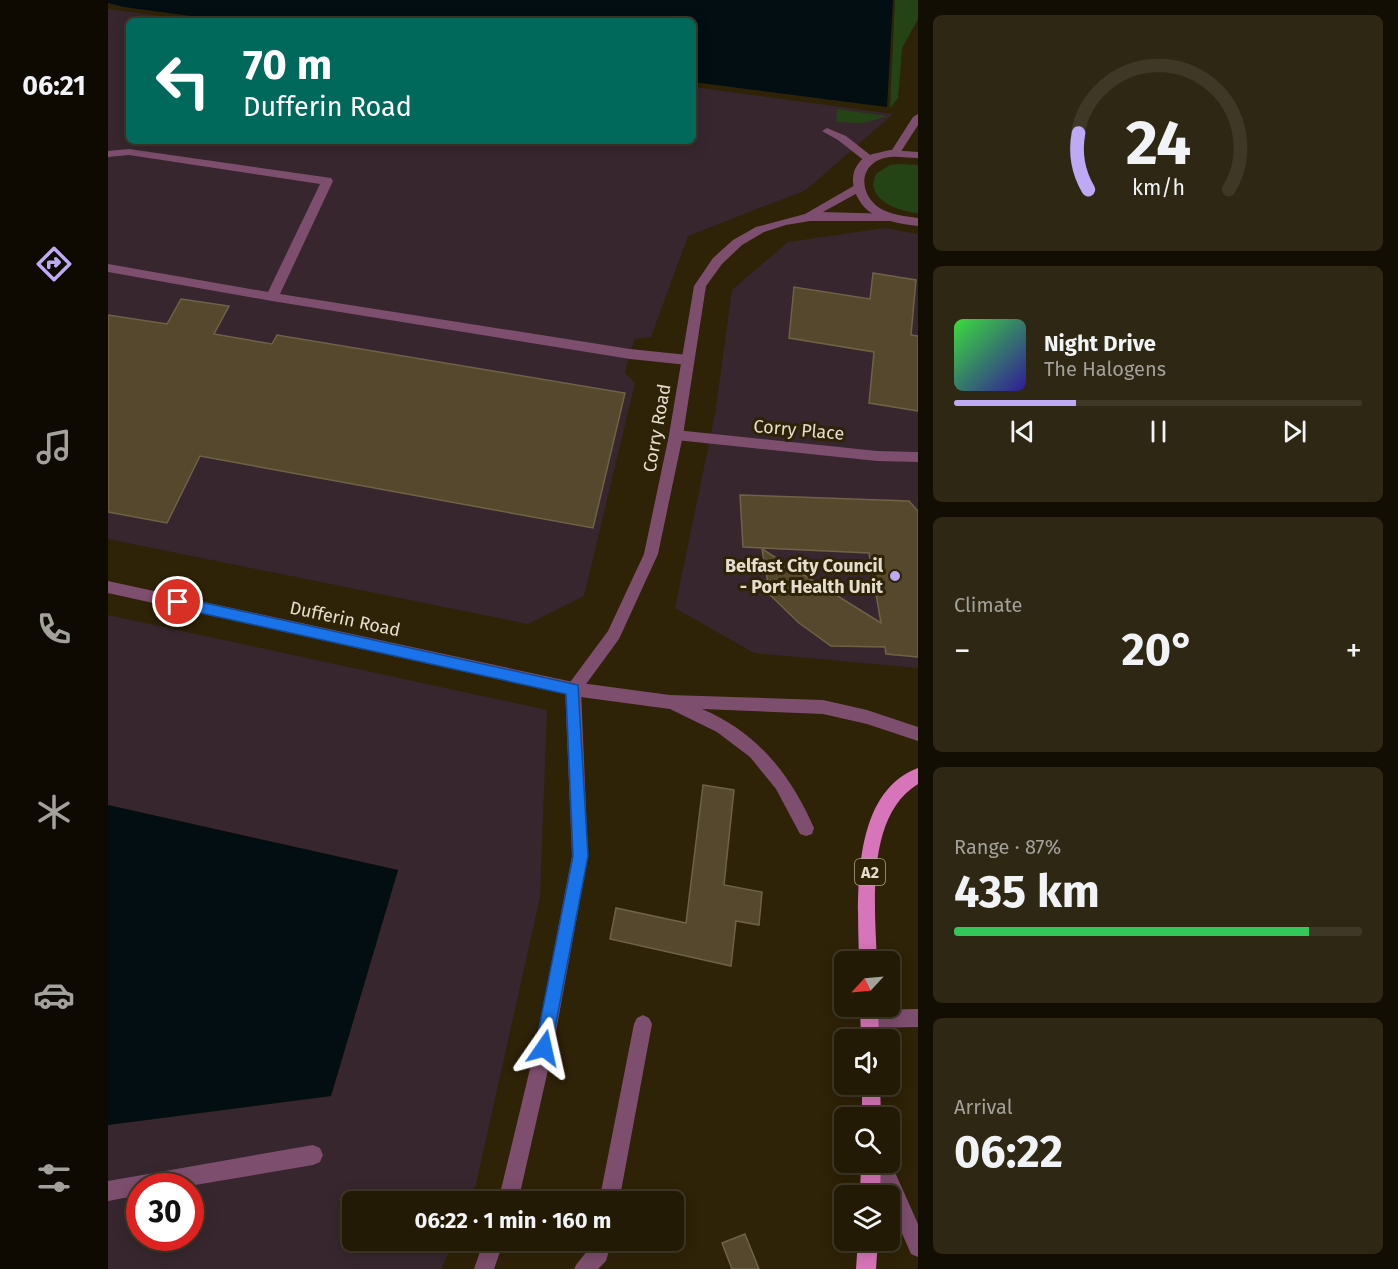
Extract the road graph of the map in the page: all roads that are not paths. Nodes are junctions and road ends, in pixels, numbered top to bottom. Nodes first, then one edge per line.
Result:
1 (918, 117) edge
2 (827, 131) dead end
3 (895, 153) junction
4 (108, 154) edge
5 (918, 155) edge
6 (870, 160) junction
7 (856, 188) junction
8 (807, 216) junction
9 (893, 218) junction
10 (918, 222) edge
11 (108, 268) edge
12 (272, 297) junction
13 (688, 360) junction
14 (676, 435) junction
15 (918, 457) edge
16 (108, 587) edge
17 (573, 689) junction
18 (670, 702) junction
19 (918, 734) edge
20 (918, 775) edge
21 (806, 828) dead end
22 (868, 951) edge
23 (900, 1016) edge
24 (918, 1018) edge
25 (643, 1024) dead end
26 (313, 1155) dead end
27 (885, 1173) edge
28 (108, 1191) edge
29 (511, 1191) edge
30 (611, 1191) edge
31 (918, 1247) edge
32 (490, 1251) edge
33 (600, 1251) edge
34 (867, 1251) edge
35 (484, 1269) edge
36 (584, 1269) edge
37 (866, 1269) edge

1 - 3 street
2 - 6 street
3 - 5 street
3 - 6 street
4 - 12 street
6 - 7 street
7 - 8 street, Corry Road
7 - 9 street
8 - 9 street, Corry Road
8 - 13 street, Corry Road
9 - 10 street, Corry Road
11 - 12 street
12 - 13 street
13 - 14 street, Corry Road
14 - 15 street, Corry Place
14 - 17 street, Corry Road
16 - 17 street, Dufferin Road
17 - 18 street, Dufferin Road
17 - 29 street
18 - 19 street
18 - 21 street
20 - 22 main road, A2
23 - 24 street
25 - 30 street
26 - 28 street
27 - 31 street
32 - 35 street
33 - 36 street
34 - 37 main road

